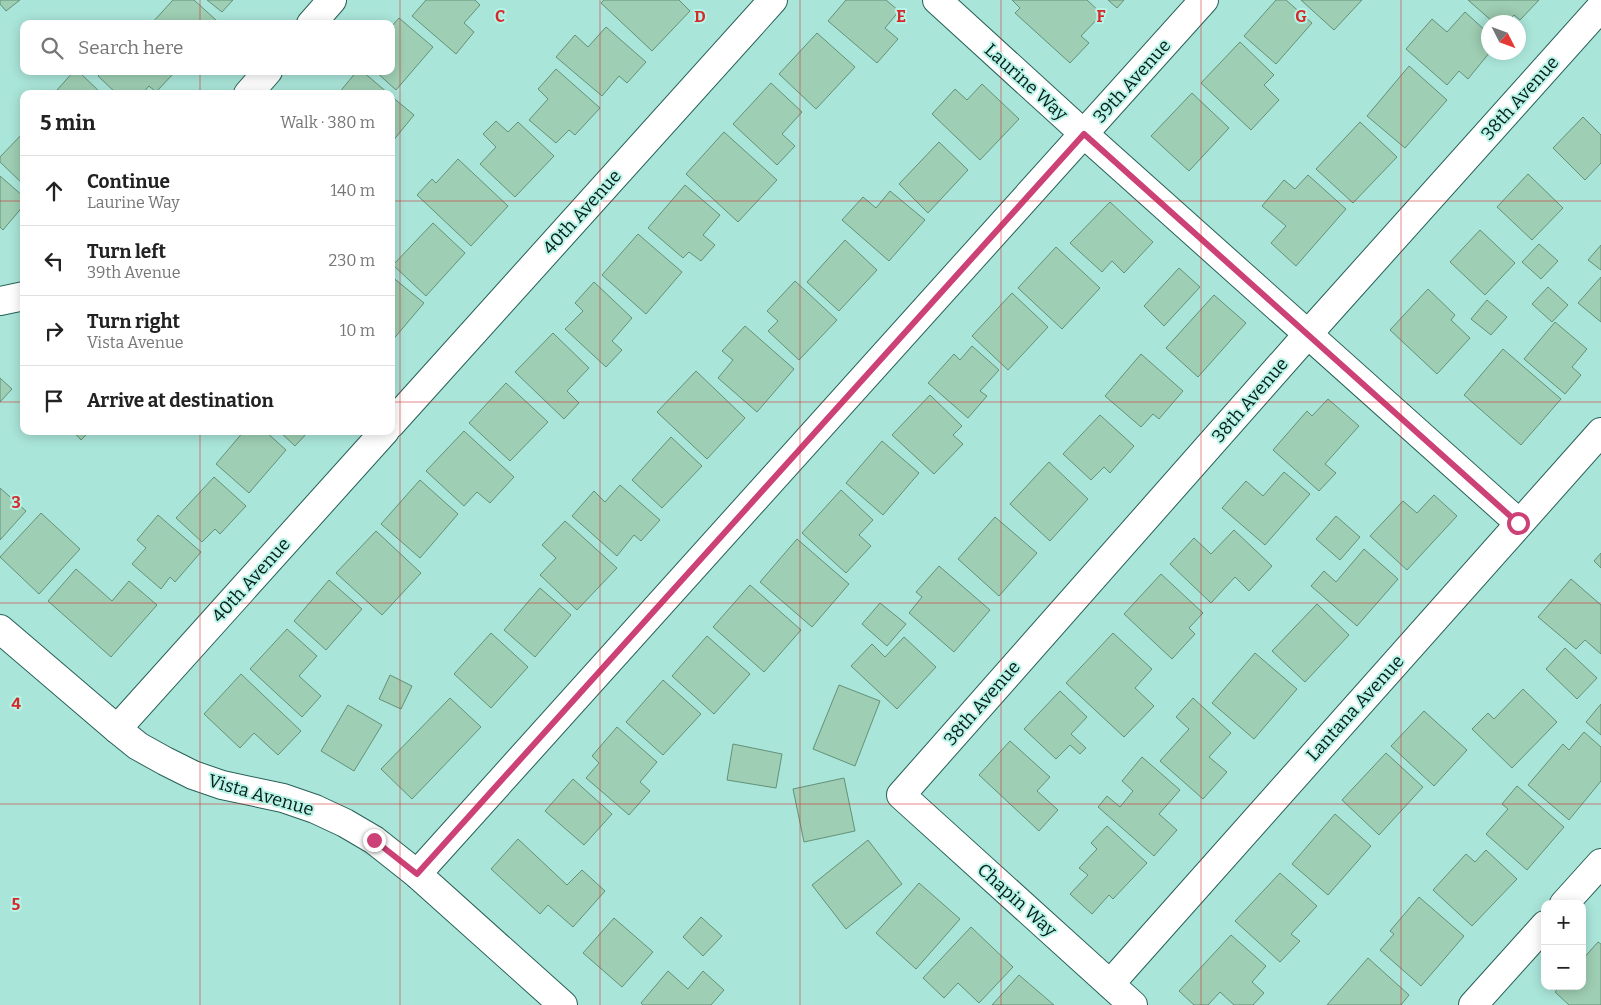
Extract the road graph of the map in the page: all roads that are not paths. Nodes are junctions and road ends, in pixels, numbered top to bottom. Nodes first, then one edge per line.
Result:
1 (332, 0) edge
2 (773, 0) edge
3 (936, 0) edge
4 (1204, 0) edge
5 (1601, 7) edge
6 (314, 20) edge
7 (265, 75) edge
8 (251, 90) edge
9 (1084, 134) junction
10 (20, 297) edge
11 (0, 301) edge
12 (1308, 334) junction
13 (395, 420) edge
14 (1601, 432) edge
15 (381, 435) edge
16 (1518, 523) junction
17 (0, 630) edge
18 (117, 729) junction
19 (901, 795) joint
20 (1601, 863) edge
21 (417, 874) junction
22 (1568, 900) edge
23 (1541, 930) edge
24 (1110, 984) junction
25 (563, 1005) edge
26 (1133, 1005) edge
27 (1473, 1005) edge

1 - 6 street
2 - 13 street, 40th Avenue
3 - 9 street, Laurine Way
4 - 9 street, 39th Avenue
5 - 12 street, 38th Avenue
7 - 8 street
9 - 12 street, Laurine Way
9 - 21 street, 39th Avenue
10 - 11 street
12 - 16 street, Laurine Way
12 - 19 street, 38th Avenue
14 - 16 street, Lantana Avenue
15 - 18 street, 40th Avenue
16 - 24 street, Lantana Avenue
17 - 18 street, Vista Avenue
18 - 21 street, Vista Avenue
19 - 24 street, Chapin Way
20 - 22 street
21 - 25 street, Vista Avenue
23 - 27 street
24 - 26 street, Chapin Way

